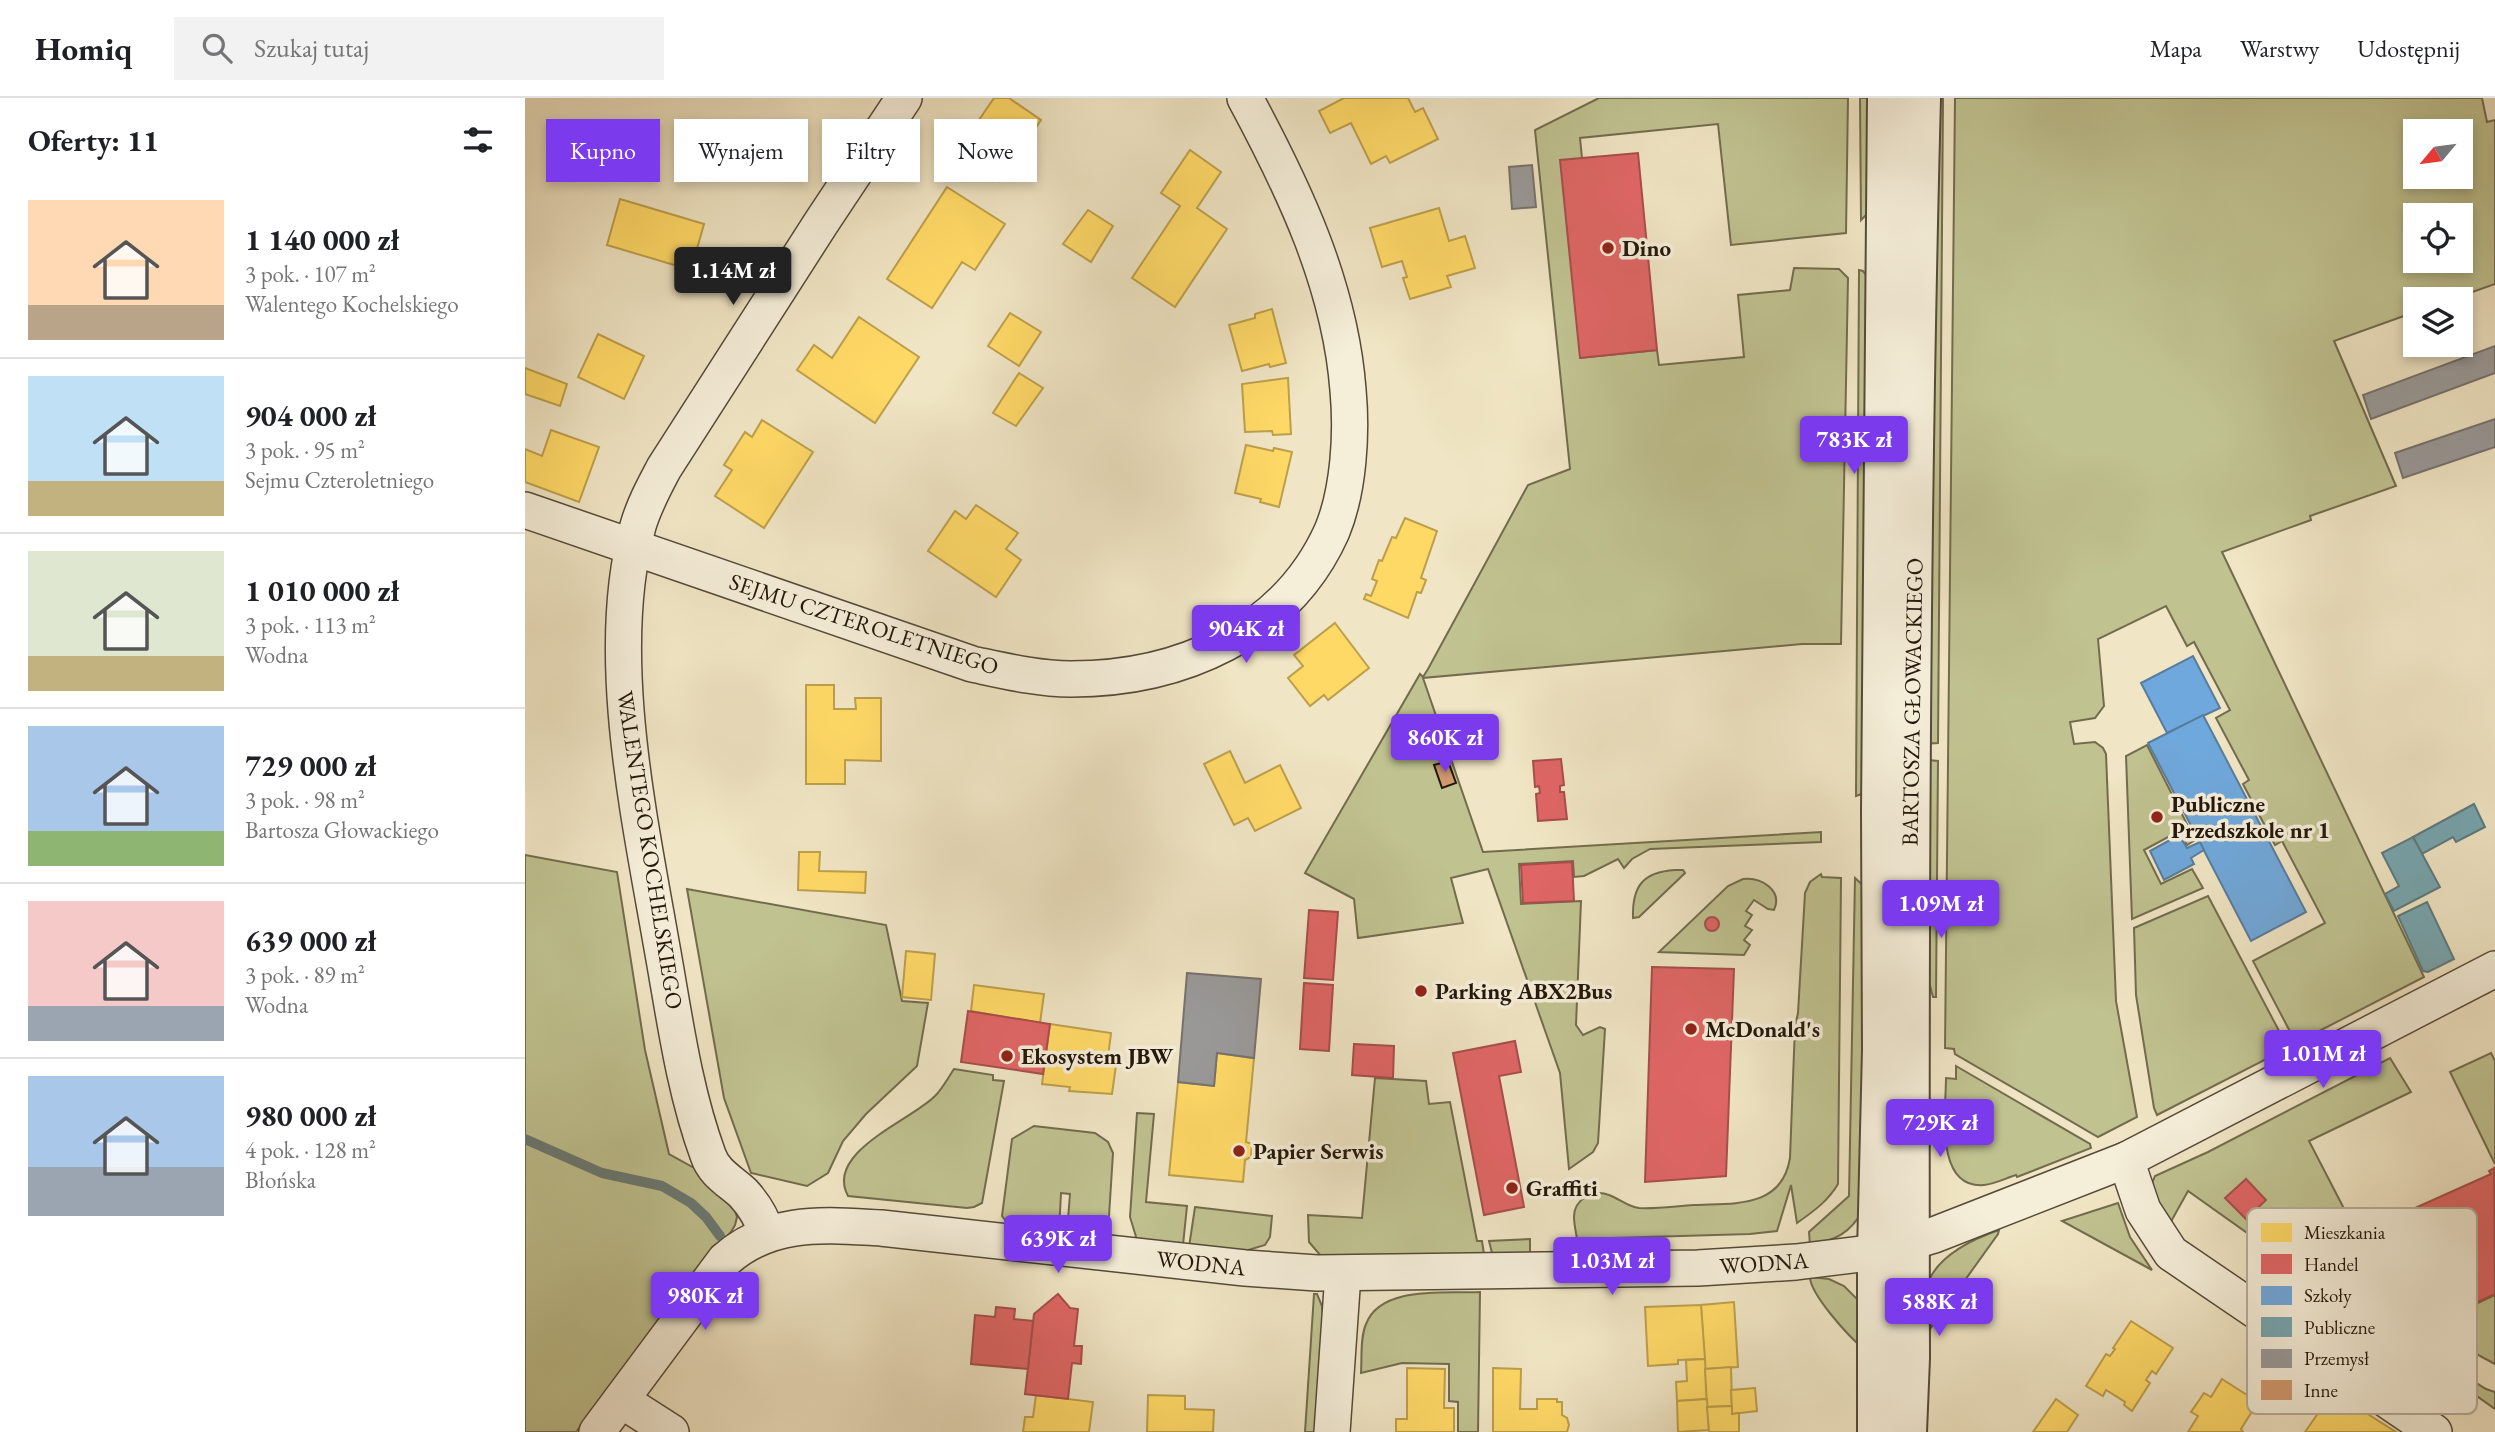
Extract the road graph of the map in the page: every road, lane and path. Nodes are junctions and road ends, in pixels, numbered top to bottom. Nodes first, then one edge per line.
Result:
1 (904, 98) edge
2 (1245, 98) edge
3 (1887, 98) edge
4 (1921, 98) edge
5 (525, 510) edge
6 (634, 548) junction
7 (2495, 969) edge
8 (2126, 1160) junction
9 (767, 1234) junction
10 (1893, 1248) junction
11 (1343, 1274) junction
12 (2247, 1305) edge
13 (621, 1400) junction
14 (2407, 1414) edge
15 (597, 1432) edge
16 (671, 1432) edge
17 (1332, 1432) edge
18 (1877, 1432) edge
19 (1907, 1432) edge
20 (2434, 1432) edge

1 - 6 street, WALENTEGO KOCHELSKIEGO
2 - 6 street, SEJMU CZTEROLETNIEGO
3 - 10 street, BARTOSZA GŁOWACKIEGO
4 - 10 street, BARTOSZA GŁOWACKIEGO
5 - 6 street, SEJMU CZTEROLETNIEGO
6 - 9 street, WALENTEGO KOCHELSKIEGO
7 - 8 street, WODNA
8 - 10 street, WODNA
8 - 12 street
9 - 11 street, WODNA
9 - 13 street, WODNA
10 - 11 street, WODNA
10 - 18 street, BARTOSZA GŁOWACKIEGO
10 - 19 street, BARTOSZA GŁOWACKIEGO
11 - 17 street
13 - 15 street, WODNA
13 - 16 street
14 - 20 street

